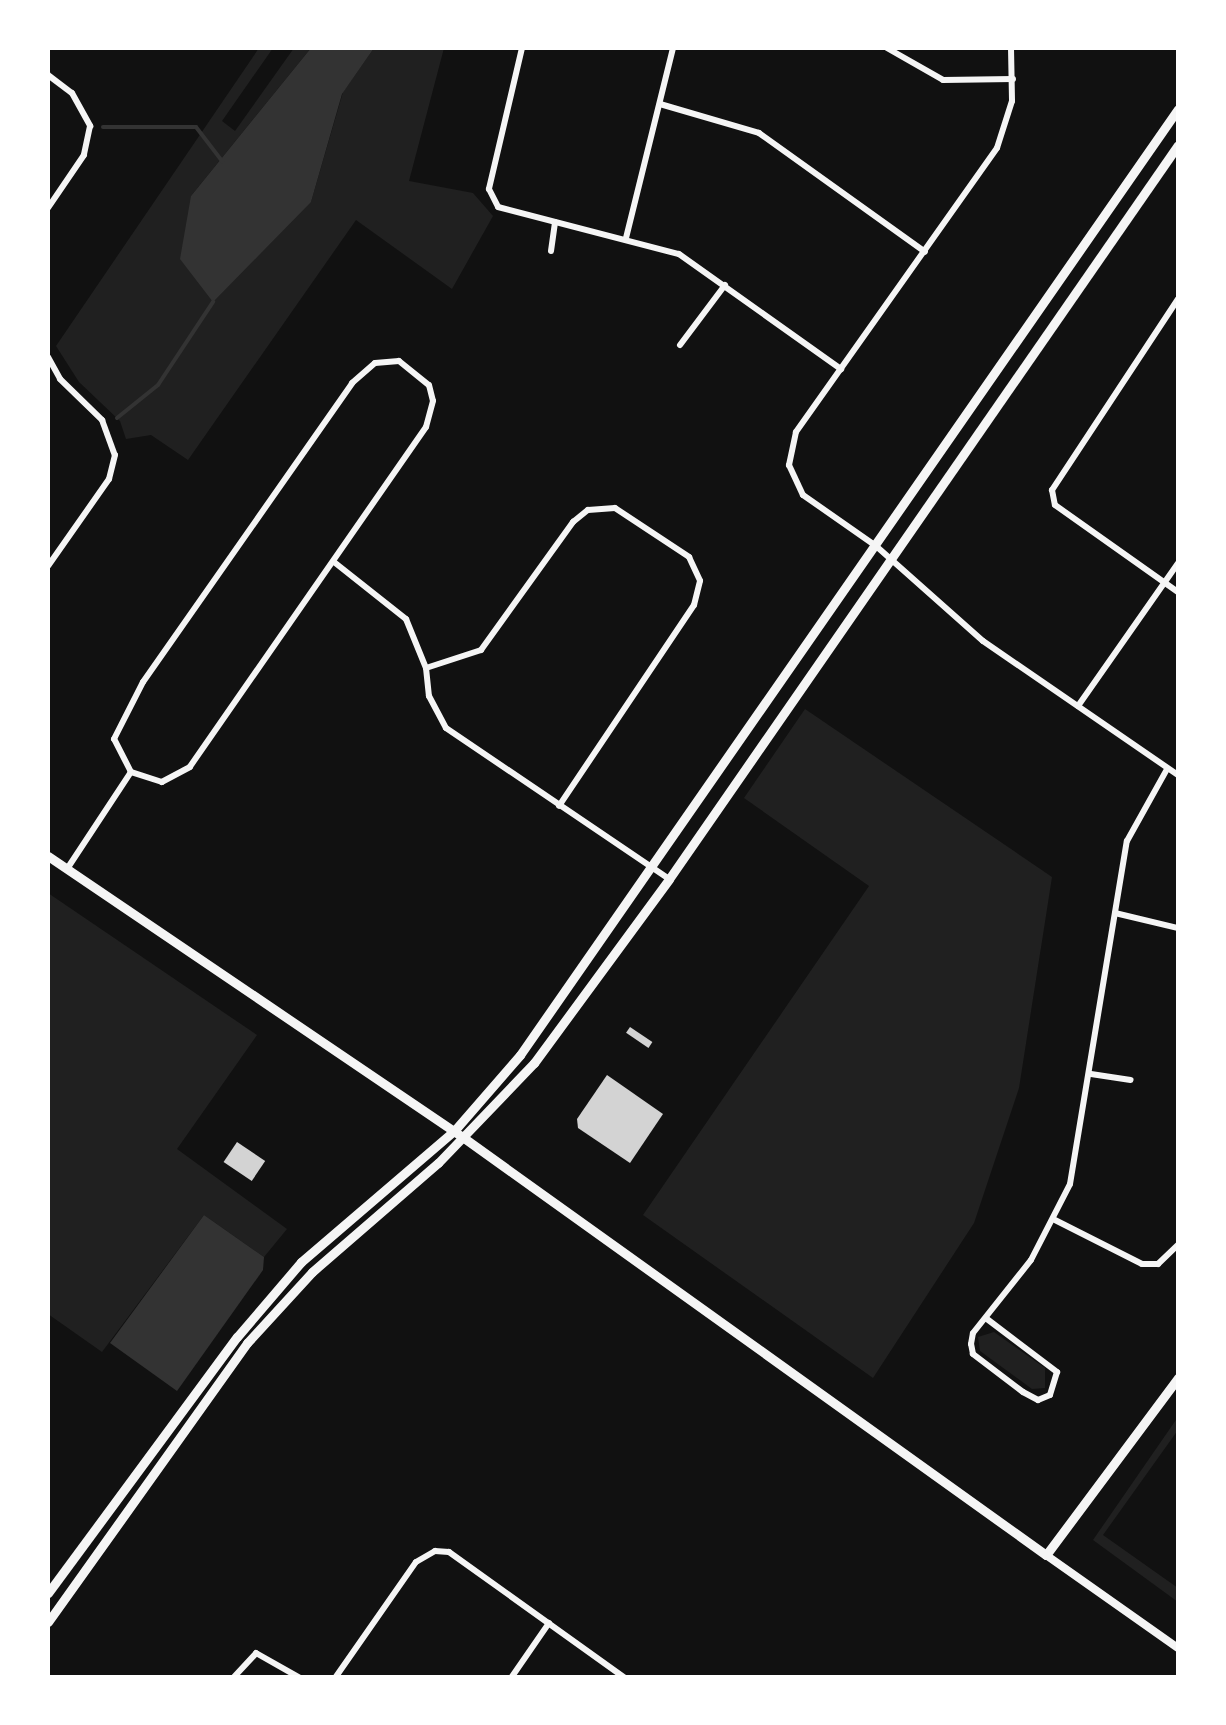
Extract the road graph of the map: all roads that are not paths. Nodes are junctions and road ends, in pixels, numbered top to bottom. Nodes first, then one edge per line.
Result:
1 (522, 48) edge
2 (673, 48) edge
3 (888, 48) edge
4 (1011, 48) edge
5 (48, 75) edge
6 (1012, 79) junction
7 (660, 104) junction
8 (1178, 109) edge
9 (1178, 145) edge
10 (48, 208) edge
11 (555, 222) junction
12 (626, 238) junction
13 (551, 251) dead end
14 (925, 252) junction
15 (725, 285) junction
16 (1178, 299) edge
17 (680, 345) dead end
18 (48, 357) edge
19 (842, 369) junction
20 (876, 546) junction
21 (890, 560) junction
22 (334, 562) junction
23 (1178, 563) edge
24 (48, 566) edge
25 (1165, 582) junction
26 (1178, 592) edge
27 (426, 668) junction
28 (1078, 706) junction
29 (1167, 769) junction
30 (131, 772) junction
31 (1178, 776) edge
32 (559, 806) junction
33 (48, 856) edge
34 (653, 868) junction
35 (67, 869) junction
36 (670, 879) junction
37 (1115, 913) junction
38 (1178, 928) edge
39 (1091, 1074) junction
40 (1130, 1080) dead end
41 (454, 1131) junction
42 (464, 1138) junction
43 (1055, 1220) junction
44 (1178, 1246) edge
45 (987, 1319) junction
46 (1178, 1378) edge
47 (1046, 1555) junction
48 (48, 1593) edge
49 (48, 1622) edge
50 (549, 1623) junction
51 (1178, 1648) edge
52 (233, 1678) edge
53 (300, 1678) edge
54 (334, 1678) edge
55 (511, 1678) edge
56 (625, 1678) edge

1 - 11 street
2 - 7 street
3 - 6 street
4 - 6 street
5 - 10 street
6 - 14 street
7 - 12 street
7 - 14 street
8 - 20 main road
9 - 21 main road
11 - 12 street
11 - 13 street
12 - 15 street
14 - 19 street
15 - 17 street
15 - 19 street
16 - 25 street
18 - 24 street
19 - 20 street
20 - 21 street
20 - 34 main road
21 - 28 street
21 - 36 main road
22 - 27 street
22 - 30 street
22 - 30 street
23 - 25 street
25 - 26 street
25 - 28 street
27 - 32 street
27 - 32 street
28 - 29 street
29 - 31 street
29 - 37 street
30 - 35 street
32 - 34 street
33 - 35 main road
34 - 36 street
34 - 41 main road
35 - 41 main road
36 - 42 main road
37 - 38 street
37 - 39 street
39 - 40 street
39 - 43 street
41 - 42 main road
41 - 48 main road
42 - 47 main road
42 - 49 main road
43 - 44 street
43 - 45 street
45 - 45 street
46 - 47 main road
47 - 51 street
50 - 54 street
50 - 55 street
50 - 56 street
52 - 53 street

